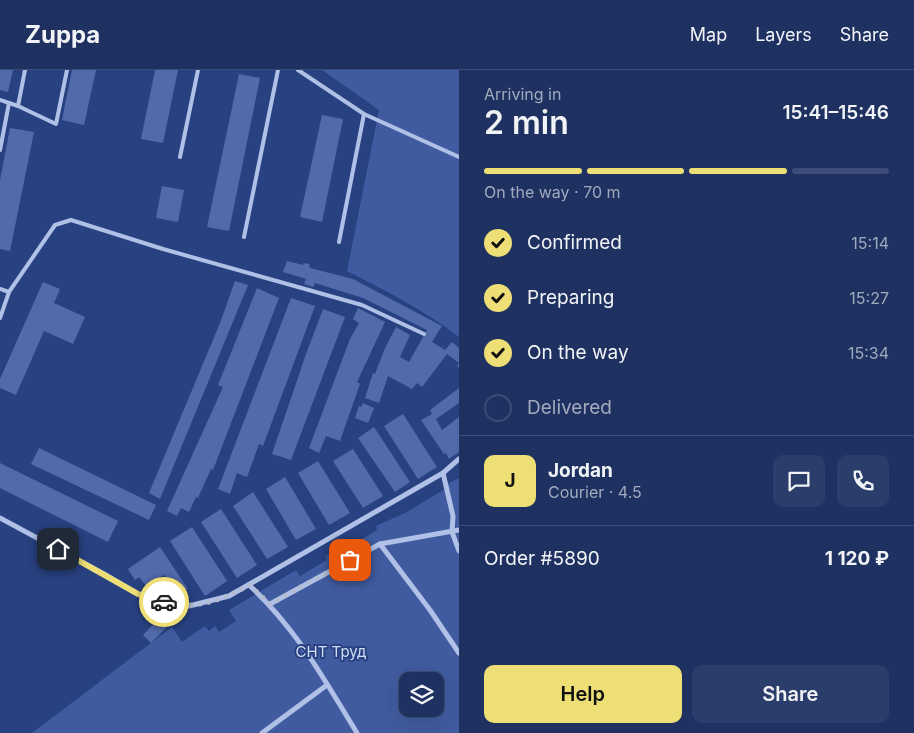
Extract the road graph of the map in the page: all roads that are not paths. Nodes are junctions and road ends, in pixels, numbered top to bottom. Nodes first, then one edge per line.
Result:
1 (25, 70) edge
2 (67, 70) edge
3 (198, 70) edge
4 (278, 70) edge
5 (298, 70) edge
6 (0, 100) edge
7 (9, 103) junction
8 (18, 106) junction
9 (364, 114) junction
10 (0, 150) edge
11 (180, 157) dead end
12 (459, 157) edge
13 (244, 237) dead end
14 (338, 242) dead end
15 (0, 289) edge
16 (10, 292) junction
17 (0, 318) edge
18 (424, 334) dead end
19 (459, 459) edge
20 (443, 473) junction
21 (0, 518) edge
22 (459, 530) edge
23 (452, 532) junction
24 (380, 544) junction
25 (459, 551) edge
26 (249, 585) junction
27 (270, 604) junction
28 (459, 653) edge
29 (327, 684) junction
30 (262, 733) edge
31 (357, 733) edge

1 - 8 lane
2 - 8 lane
3 - 11 lane
4 - 13 lane
5 - 9 lane
6 - 7 lane
7 - 8 lane
7 - 10 lane
9 - 12 lane
9 - 14 lane
15 - 16 lane
16 - 17 lane
16 - 18 lane
19 - 20 street
20 - 23 street
20 - 26 street
21 - 26 street
22 - 23 street
23 - 24 street
23 - 25 street
24 - 27 street
24 - 28 street
26 - 27 street
27 - 29 street
29 - 30 street
29 - 31 street

